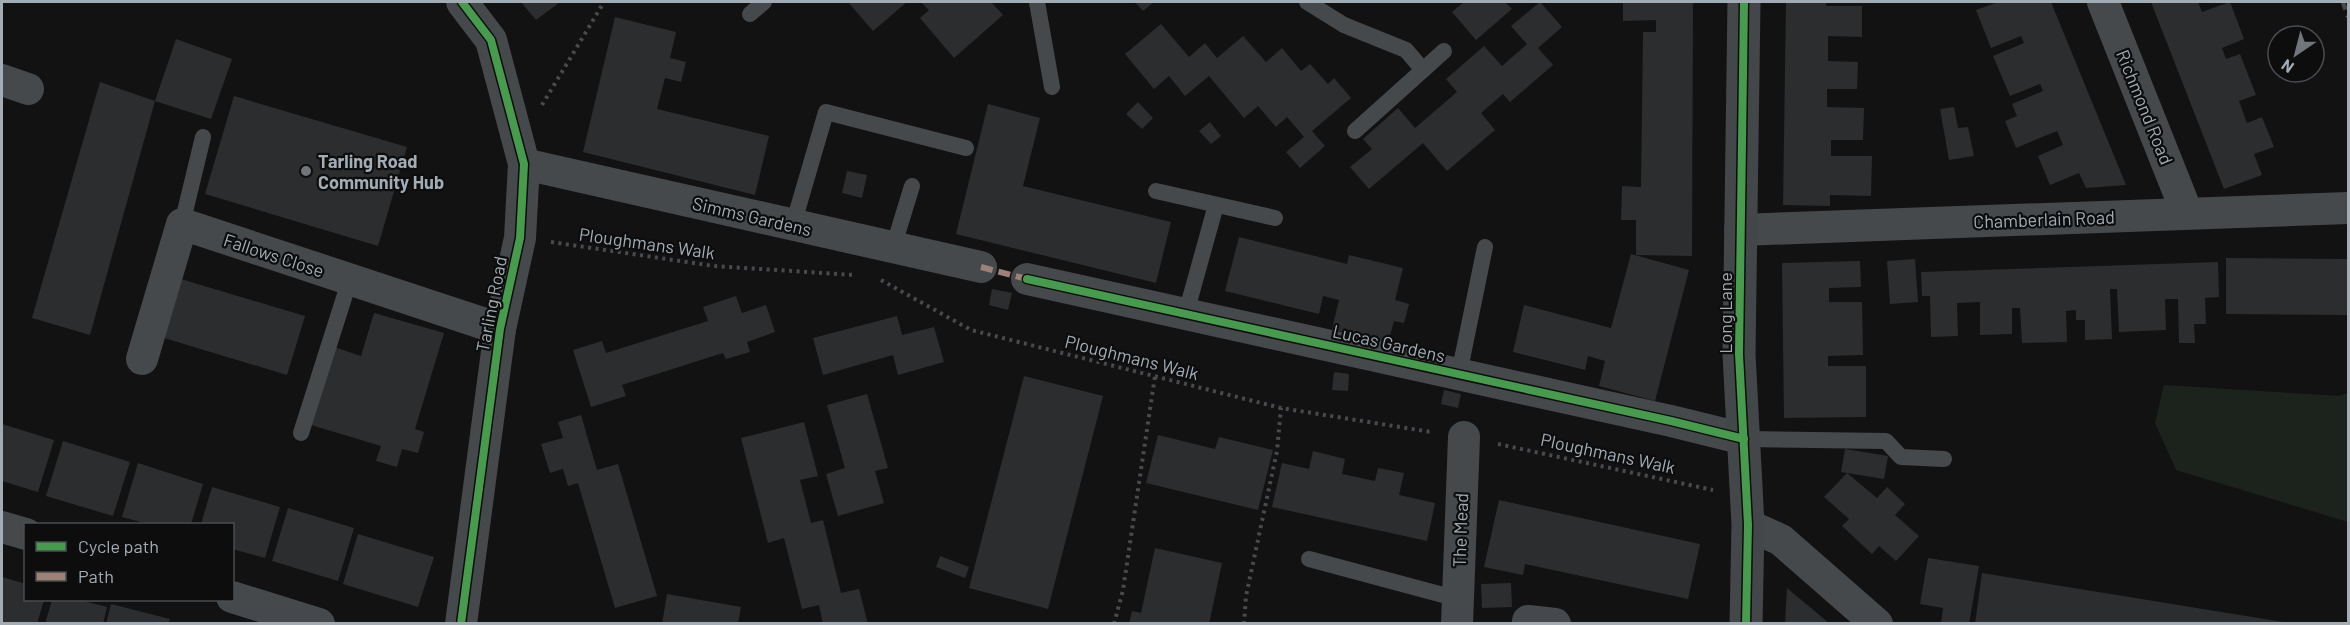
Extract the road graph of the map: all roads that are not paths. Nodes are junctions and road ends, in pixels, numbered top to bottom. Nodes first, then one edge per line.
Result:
1 (462, 2) edge
2 (764, 2) edge
3 (1037, 2) edge
4 (1307, 2) edge
5 (1744, 2) edge
6 (2103, 2) edge
7 (750, 14) dead end
8 (1444, 51) dead end
9 (1423, 70) junction
10 (1052, 87) dead end
11 (1355, 131) dead end
12 (203, 137) dead end
13 (966, 148) dead end
14 (521, 154) junction
15 (912, 186) dead end
16 (1156, 191) dead end
17 (1216, 204) junction
18 (2348, 208) edge
19 (2187, 213) junction
20 (1275, 218) dead end
21 (182, 224) junction
22 (793, 225) junction
23 (1740, 230) junction
24 (1485, 247) dead end
25 (893, 248) junction
26 (981, 267) dead end
27 (350, 279) junction
28 (1027, 279) dead end
29 (1186, 313) junction
30 (500, 329) junction
31 (142, 359) dead end
32 (1459, 374) junction
33 (301, 433) dead end
34 (1464, 437) road end
35 (1744, 440) junction
36 (1944, 459) dead end
37 (1747, 511) junction
38 (2, 527) edge
39 (24, 533) edge
40 (1309, 559) dead end
41 (234, 598) edge
42 (1457, 611) edge
43 (319, 624) edge
44 (461, 624) edge
45 (1746, 624) edge
46 (1876, 624) edge

1 - 14 street, Tarling Road
2 - 7 lane
3 - 10 lane
4 - 9 lane
5 - 23 street, Long Lane
6 - 19 street, Richmond Road
8 - 9 lane
9 - 11 lane
12 - 21 lane
13 - 22 lane
14 - 22 street, Simms Gardens
14 - 30 street, Tarling Road
15 - 25 lane
16 - 17 lane
17 - 20 lane
17 - 29 lane
18 - 19 street, Chamberlain Road
19 - 23 street, Chamberlain Road
21 - 27 street, Fallows Close
21 - 31 street
22 - 25 street, Simms Gardens
23 - 35 street, Long Lane
24 - 32 lane
25 - 26 street, Simms Gardens
27 - 30 street, Fallows Close
27 - 33 lane
28 - 29 street, Lucas Gardens
29 - 32 street, Lucas Gardens
30 - 44 street, Tarling Road
32 - 35 street, Lucas Gardens
34 - 42 street, The Mead
35 - 36 lane
35 - 37 street, Long Lane
37 - 45 street, Long Lane
37 - 46 street
38 - 39 street
40 - 42 lane
41 - 43 street

